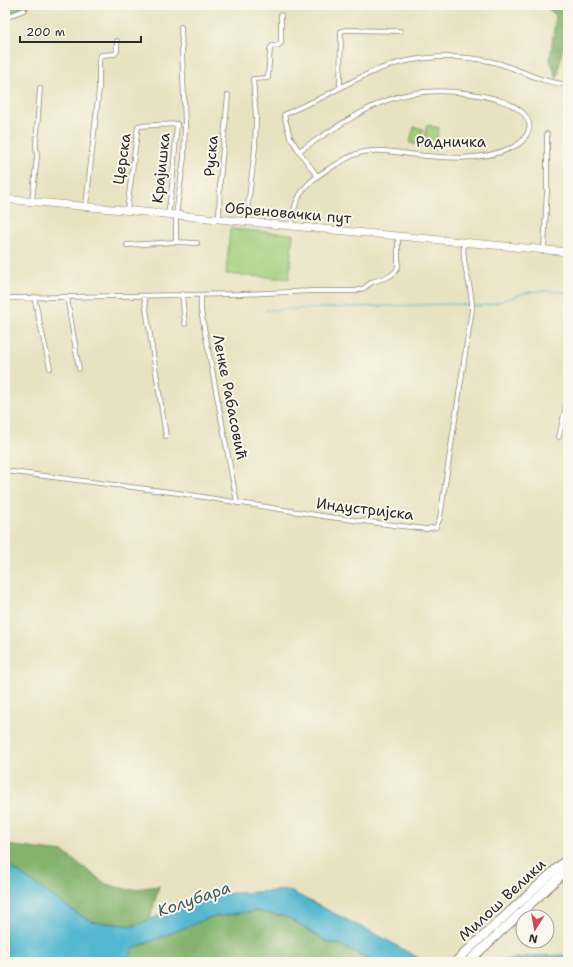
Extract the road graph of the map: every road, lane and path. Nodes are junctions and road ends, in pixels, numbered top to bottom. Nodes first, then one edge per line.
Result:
1 (24, 10) dead end
2 (281, 14) dead end
3 (5, 18) edge
4 (181, 27) dead end
5 (400, 31) dead end
6 (117, 41) dead end
7 (568, 84) edge
8 (40, 88) dead end
9 (340, 88) junction
10 (228, 96) dead end
11 (177, 124) joint
12 (546, 134) dead end
13 (299, 150) junction
14 (317, 176) junction
15 (5, 199) edge
16 (32, 201) junction
17 (86, 206) junction
18 (127, 210) junction
19 (172, 215) junction
20 (219, 219) junction
21 (246, 222) junction
22 (291, 226) junction
23 (398, 236) junction
24 (176, 242) junction
25 (198, 243) dead end
26 (464, 243) junction
27 (127, 245) dead end
28 (544, 250) junction
29 (568, 252) edge
30 (182, 294) junction
31 (201, 295) junction
32 (144, 296) junction
33 (34, 297) junction
34 (67, 297) junction
35 (5, 298) edge
36 (186, 324) dead end
37 (50, 368) dead end
38 (79, 369) dead end
39 (568, 396) edge
40 (166, 436) dead end
41 (559, 437) dead end
42 (5, 470) edge
43 (237, 503) junction
44 (568, 858) edge
45 (568, 869) edge
46 (455, 962) edge
47 (468, 962) edge

1 - 3 street
2 - 21 street
4 - 19 street
5 - 9 street
6 - 17 street
7 - 9 street
8 - 16 street
9 - 13 street
10 - 20 street, Руска
11 - 18 street, Церска
11 - 19 street, Крајишка
12 - 28 street
13 - 14 street
13 - 14 street, Радничка
14 - 22 street, Радничка
15 - 16 main road, Обреновачки пут
16 - 17 main road, Обреновачки пут
17 - 18 main road, Обреновачки пут
18 - 19 main road, Обреновачки пут
19 - 20 main road, Обреновачки пут
19 - 24 street
20 - 21 main road, Обреновачки пут
21 - 22 main road, Обреновачки пут
22 - 23 main road, Обреновачки пут
23 - 26 main road, Обреновачки пут
23 - 31 street
24 - 25 street
24 - 27 street
26 - 28 main road, Обреновачки пут
26 - 43 street, Индустријска
28 - 29 main road, Обреновачки пут
30 - 31 street
30 - 32 street
30 - 36 street
31 - 43 street, Ленке Рабасовић
32 - 34 street
32 - 40 street
33 - 34 street
33 - 35 street
33 - 37 street
34 - 38 street
39 - 41 street
42 - 43 street, Индустријска
44 - 46 highway, Милош Велики
45 - 47 highway, Милош Велики

